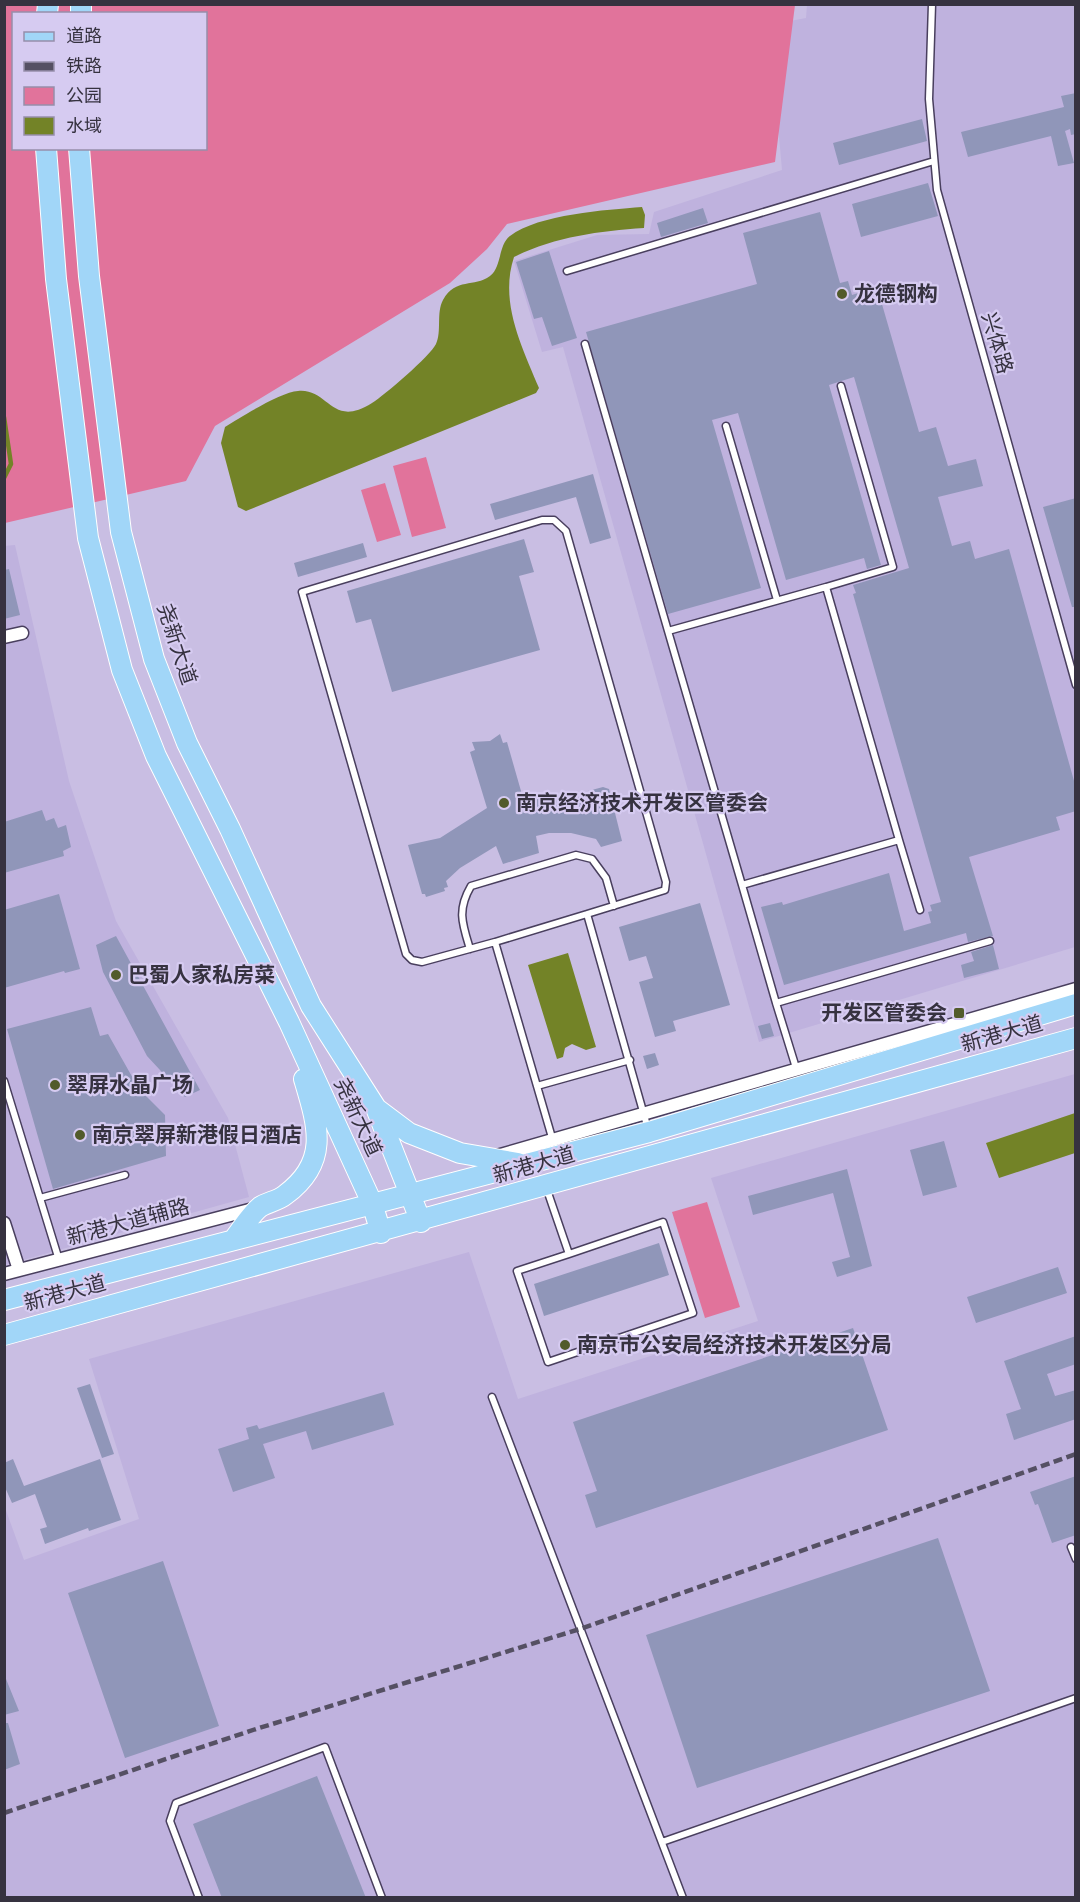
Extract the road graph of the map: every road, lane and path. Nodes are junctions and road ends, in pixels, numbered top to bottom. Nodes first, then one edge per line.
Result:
1 (933, 4) edge
2 (46, 150) edge
3 (79, 150) edge
4 (934, 161) junction
5 (567, 272) dead end
6 (585, 344) dead end
7 (841, 386) dead end
8 (726, 426) dead end
9 (826, 586) junction
10 (777, 600) junction
11 (668, 632) junction
12 (22, 633) dead end
13 (4, 637) edge
14 (1076, 685) edge
15 (899, 840) junction
16 (742, 885) junction
17 (614, 906) junction
18 (920, 910) dead end
19 (587, 914) junction
20 (990, 941) dead end
21 (495, 942) junction
22 (470, 949) junction
23 (1076, 989) edge
24 (776, 1003) junction
25 (1076, 1004) edge
26 (288, 1022) junction
27 (1076, 1038) edge
28 (630, 1060) junction
29 (800, 1078) junction
30 (4, 1081) edge
31 (537, 1086) junction
32 (376, 1108) junction
33 (647, 1123) junction
34 (555, 1149) junction
35 (490, 1158) junction
36 (527, 1164) junction
37 (125, 1175) dead end
38 (546, 1186) junction
39 (412, 1193) junction
40 (40, 1198) junction
41 (372, 1203) junction
42 (261, 1207) junction
43 (421, 1222) junction
44 (4, 1223) edge
45 (381, 1233) junction
46 (234, 1239) junction
47 (7, 1245) edge
48 (569, 1254) junction
49 (59, 1260) junction
50 (19, 1270) junction
51 (4, 1274) edge
52 (4, 1300) edge
53 (4, 1335) edge
54 (492, 1397) dead end
55 (1071, 1547) dead end
56 (1076, 1559) edge
57 (1076, 1698) edge
58 (662, 1842) junction
59 (199, 1898) edge
60 (382, 1898) edge
61 (683, 1898) edge

1 - 4 lane, 兴体路
2 - 26 main road, 尧新大道
3 - 32 main road, 尧新大道
4 - 5 lane
4 - 14 lane, 兴体路
6 - 11 lane
7 - 9 lane
8 - 10 lane
9 - 10 lane
9 - 15 lane
10 - 11 lane
11 - 16 lane
12 - 13 street
15 - 16 lane
15 - 18 lane
16 - 24 lane
17 - 19 lane
17 - 22 lane
17 - 22 lane
19 - 21 lane
19 - 28 lane
20 - 24 lane
21 - 22 lane
21 - 31 lane
23 - 29 street
24 - 29 lane
25 - 29 main road, 新港大道
26 - 41 main road, 尧新大道
26 - 42 main road, 尧新大道
27 - 38 main road, 新港大道
28 - 31 lane
28 - 33 lane
29 - 33 main road, 新港大道
30 - 40 lane
31 - 34 lane
32 - 35 main road, 尧新大道
32 - 39 main road, 尧新大道
33 - 34 main road, 新港大道
34 - 35 street
34 - 36 main road, 新港大道
35 - 36 main road, 尧新大道
36 - 39 main road, 新港大道
37 - 40 lane
38 - 43 main road, 新港大道
38 - 48 lane
39 - 41 main road, 新港大道
39 - 43 main road, 尧新大道
40 - 49 lane
41 - 45 main road, 尧新大道
41 - 46 main road, 新港大道
42 - 46 main road, 尧新大道
42 - 49 street, 新港大道辅路
43 - 45 main road, 新港大道
44 - 47 street
45 - 53 main road, 新港大道
46 - 52 main road, 新港大道
47 - 50 street
48 - 48 lane
49 - 50 street, 新港大道辅路
50 - 51 street, 新港大道辅路
54 - 58 lane
55 - 56 lane
57 - 58 lane
58 - 61 lane
59 - 60 lane

